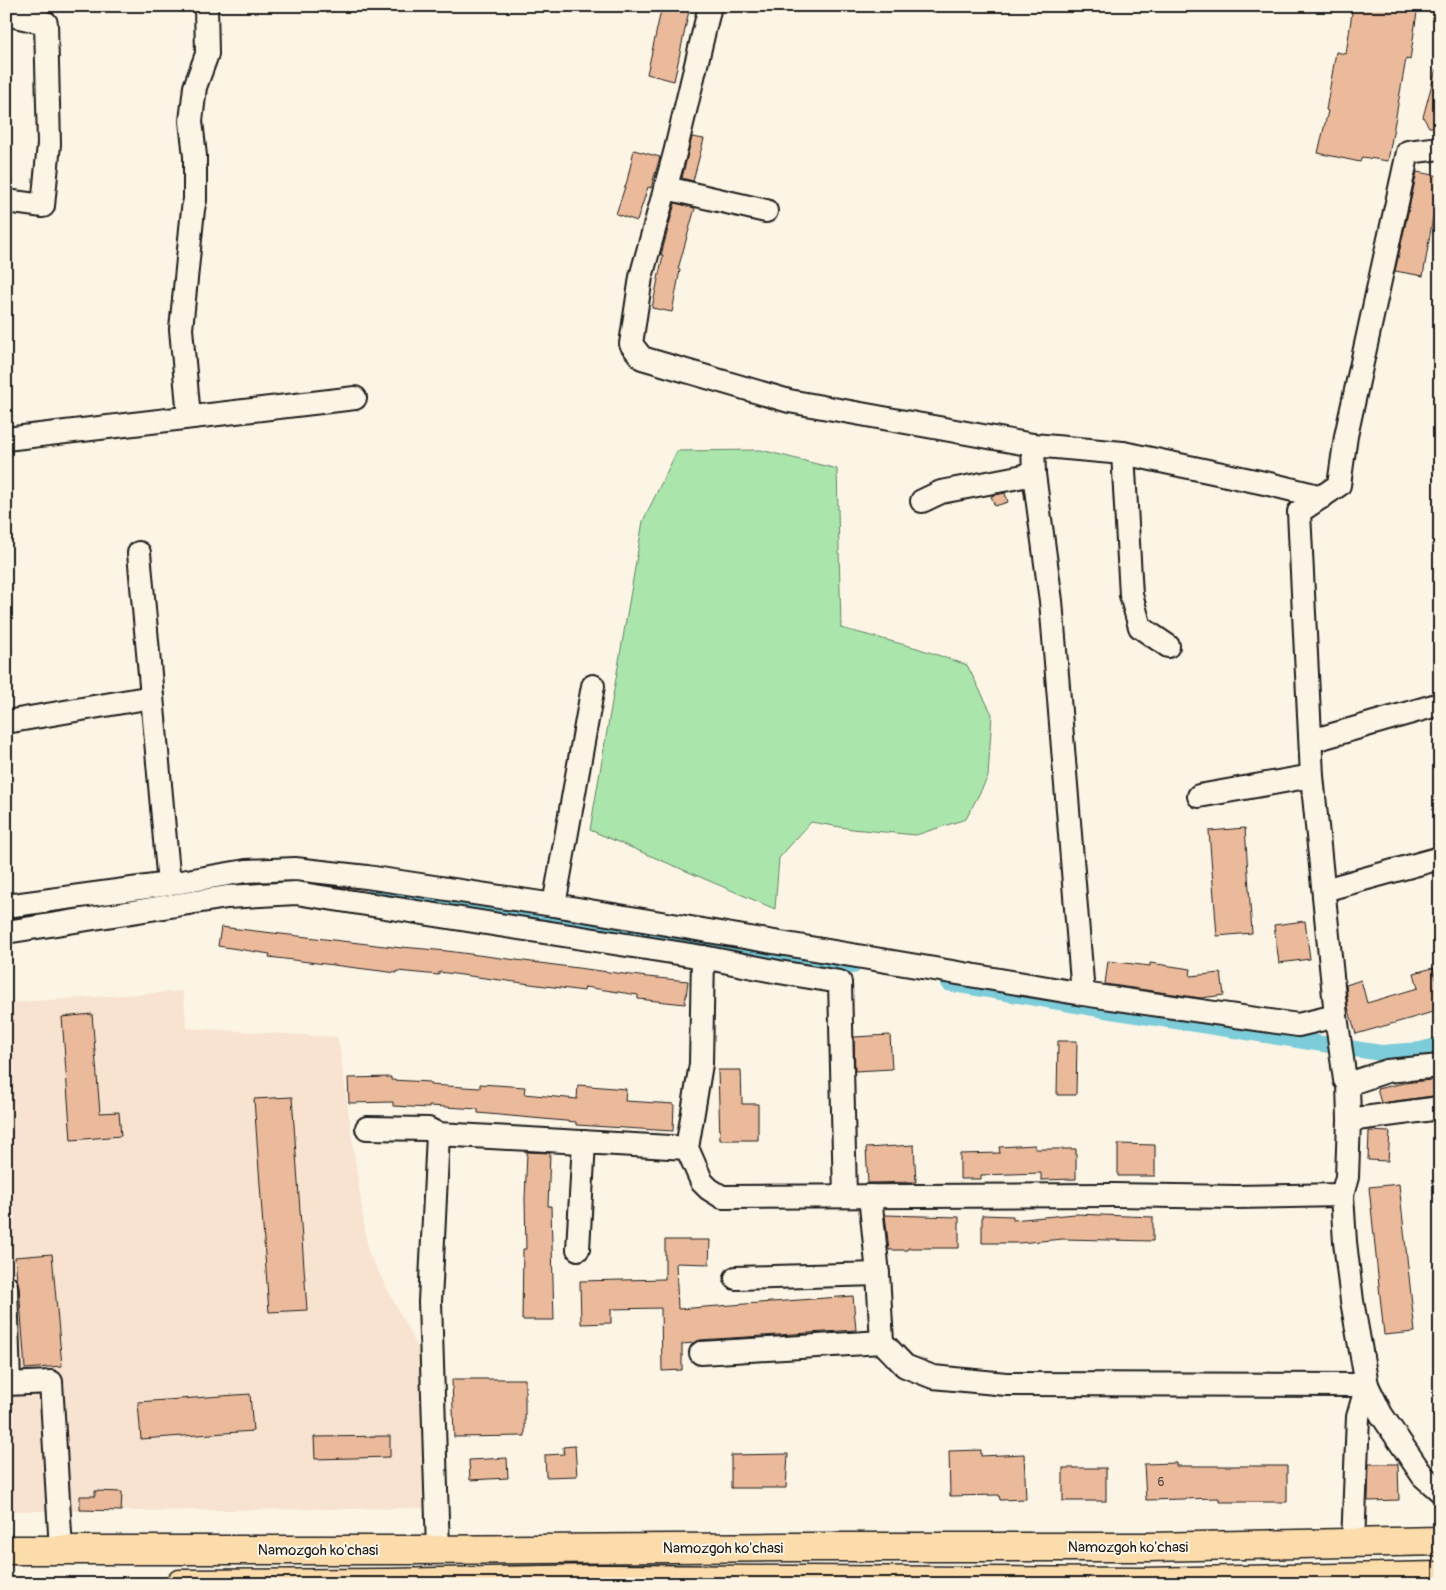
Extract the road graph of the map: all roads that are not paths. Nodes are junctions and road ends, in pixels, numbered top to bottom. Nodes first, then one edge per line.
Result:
1 (206, 6) edge
2 (710, 6) edge
3 (6, 14) edge
4 (1440, 148) edge
5 (666, 188) junction
6 (6, 201) edge
7 (766, 211) dead end
8 (356, 398) dead end
9 (189, 418) junction
10 (6, 440) edge
11 (1034, 445) junction
12 (1123, 453) junction
13 (1034, 474) junction
14 (1322, 497) junction
15 (922, 501) dead end
16 (139, 552) dead end
17 (1168, 646) dead end
18 (593, 686) dead end
19 (152, 697) junction
20 (1440, 704) edge
21 (6, 722) edge
22 (1310, 741) junction
23 (1312, 776) junction
24 (1198, 796) dead end
25 (1440, 858) edge
26 (169, 884) junction
27 (1324, 890) junction
28 (554, 904) junction
29 (6, 906) edge
30 (6, 932) edge
31 (703, 957) junction
32 (1083, 994) junction
33 (1336, 1016) junction
34 (1440, 1066) edge
35 (1347, 1082) junction
36 (1440, 1108) edge
37 (1349, 1120) junction
38 (367, 1128) dead end
39 (438, 1134) junction
40 (584, 1142) junction
41 (687, 1148) junction
42 (1342, 1195) junction
43 (844, 1196) junction
44 (870, 1196) junction
45 (578, 1249) dead end
46 (878, 1274) junction
47 (736, 1278) dead end
48 (6, 1286) edge
49 (882, 1342) junction
50 (701, 1354) dead end
51 (8, 1384) edge
52 (1367, 1385) junction
53 (1440, 1491) edge
54 (1440, 1541) edge
55 (1353, 1544) junction
56 (946, 1547) junction
57 (6, 1550) edge
58 (62, 1550) junction
59 (379, 1550) junction
60 (438, 1550) junction
61 (1440, 1576) edge
62 (946, 1581) junction
63 (380, 1583) edge
64 (1143, 1583) edge
65 (180, 1584) edge
66 (191, 1584) edge

1 - 9 street
2 - 5 street
3 - 6 street
4 - 14 street
5 - 7 street
5 - 11 street
8 - 9 street
9 - 10 street
11 - 12 street
11 - 13 street
12 - 14 street
12 - 17 street
13 - 15 street
13 - 32 street
14 - 22 street
16 - 19 street
18 - 28 street
19 - 21 street
19 - 26 street
20 - 22 street
22 - 23 street
23 - 24 street
23 - 27 street
25 - 27 street
26 - 28 street
26 - 29 street
27 - 33 street
28 - 32 street
30 - 31 street
31 - 41 street
31 - 43 street
32 - 33 street
33 - 35 street
34 - 35 street
35 - 37 street
36 - 37 street
37 - 42 street
38 - 39 street
39 - 40 street
39 - 60 street
40 - 41 street
40 - 45 street
41 - 43 street
42 - 44 street
42 - 52 street
43 - 44 street
44 - 46 street
46 - 47 street
46 - 49 street
48 - 51 street
49 - 50 street
49 - 52 street
51 - 58 street
52 - 53 street
52 - 55 street
54 - 55 main road, Namozgoh ko'chasi
55 - 56 main road, Namozgoh ko'chasi
56 - 60 main road, Namozgoh ko'chasi
56 - 62 main road
57 - 58 main road, Namozgoh ko'chasi
58 - 59 main road, Namozgoh ko'chasi
59 - 60 main road, Namozgoh ko'chasi
59 - 63 main road
61 - 64 main road
62 - 63 main road
62 - 64 main road
63 - 66 main road
65 - 66 main road

